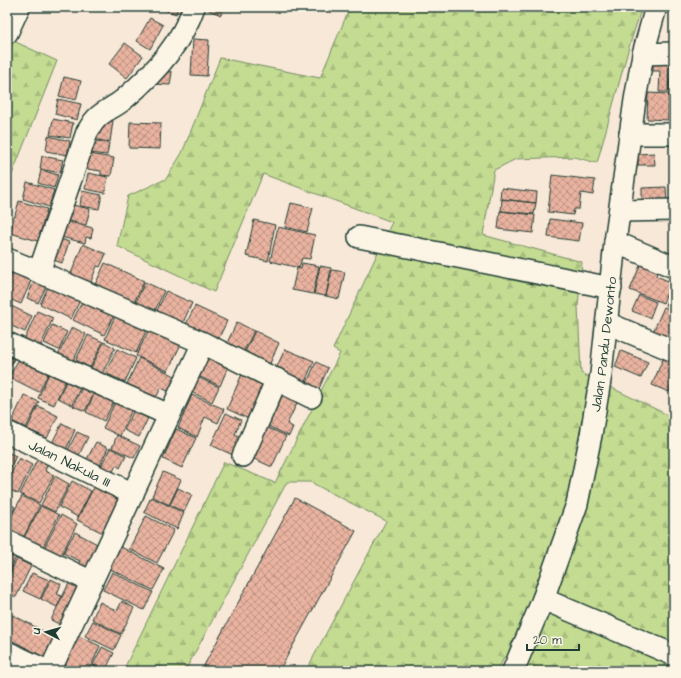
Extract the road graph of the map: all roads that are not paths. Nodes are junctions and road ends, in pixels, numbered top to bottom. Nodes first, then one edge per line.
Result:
1 (19, 7) edge
2 (194, 7) edge
3 (656, 7) edge
4 (7, 33) edge
5 (674, 53) edge
6 (643, 54) junction
7 (630, 134) junction
8 (674, 134) edge
9 (620, 210) junction
10 (674, 210) edge
11 (359, 237) dead end
12 (615, 242) junction
13 (7, 260) edge
14 (674, 267) edge
15 (39, 272) junction
16 (611, 288) junction
17 (607, 323) junction
18 (203, 342) junction
19 (7, 343) edge
20 (674, 351) edge
21 (277, 380) junction
22 (311, 397) dead end
23 (169, 415) junction
24 (7, 432) edge
25 (243, 456) dead end
26 (133, 494) junction
27 (7, 541) edge
28 (92, 582) junction
29 (544, 599) junction
30 (7, 652) edge
31 (674, 655) edge
32 (49, 671) edge
33 (513, 671) edge

1 - 4 street
2 - 15 street
3 - 6 street, Jalan Pandu Dewonto
5 - 6 street
6 - 7 street, Jalan Pandu Dewonto
7 - 8 street
7 - 9 street, Jalan Pandu Dewonto
9 - 10 street
9 - 12 street, Jalan Pandu Dewonto
11 - 16 street
12 - 14 street
12 - 16 street, Jalan Pandu Dewonto
13 - 15 street
15 - 18 street
16 - 17 street, Jalan Pandu Dewonto
17 - 20 street
17 - 29 street, Jalan Pandu Dewonto
18 - 21 street
18 - 23 street
19 - 23 street
21 - 22 street
21 - 25 street
23 - 26 street
24 - 26 street, Jalan Nakula III
26 - 28 street
27 - 28 street
28 - 32 street
29 - 31 street
29 - 33 street, Jalan Pandu Dewonto
30 - 32 street

